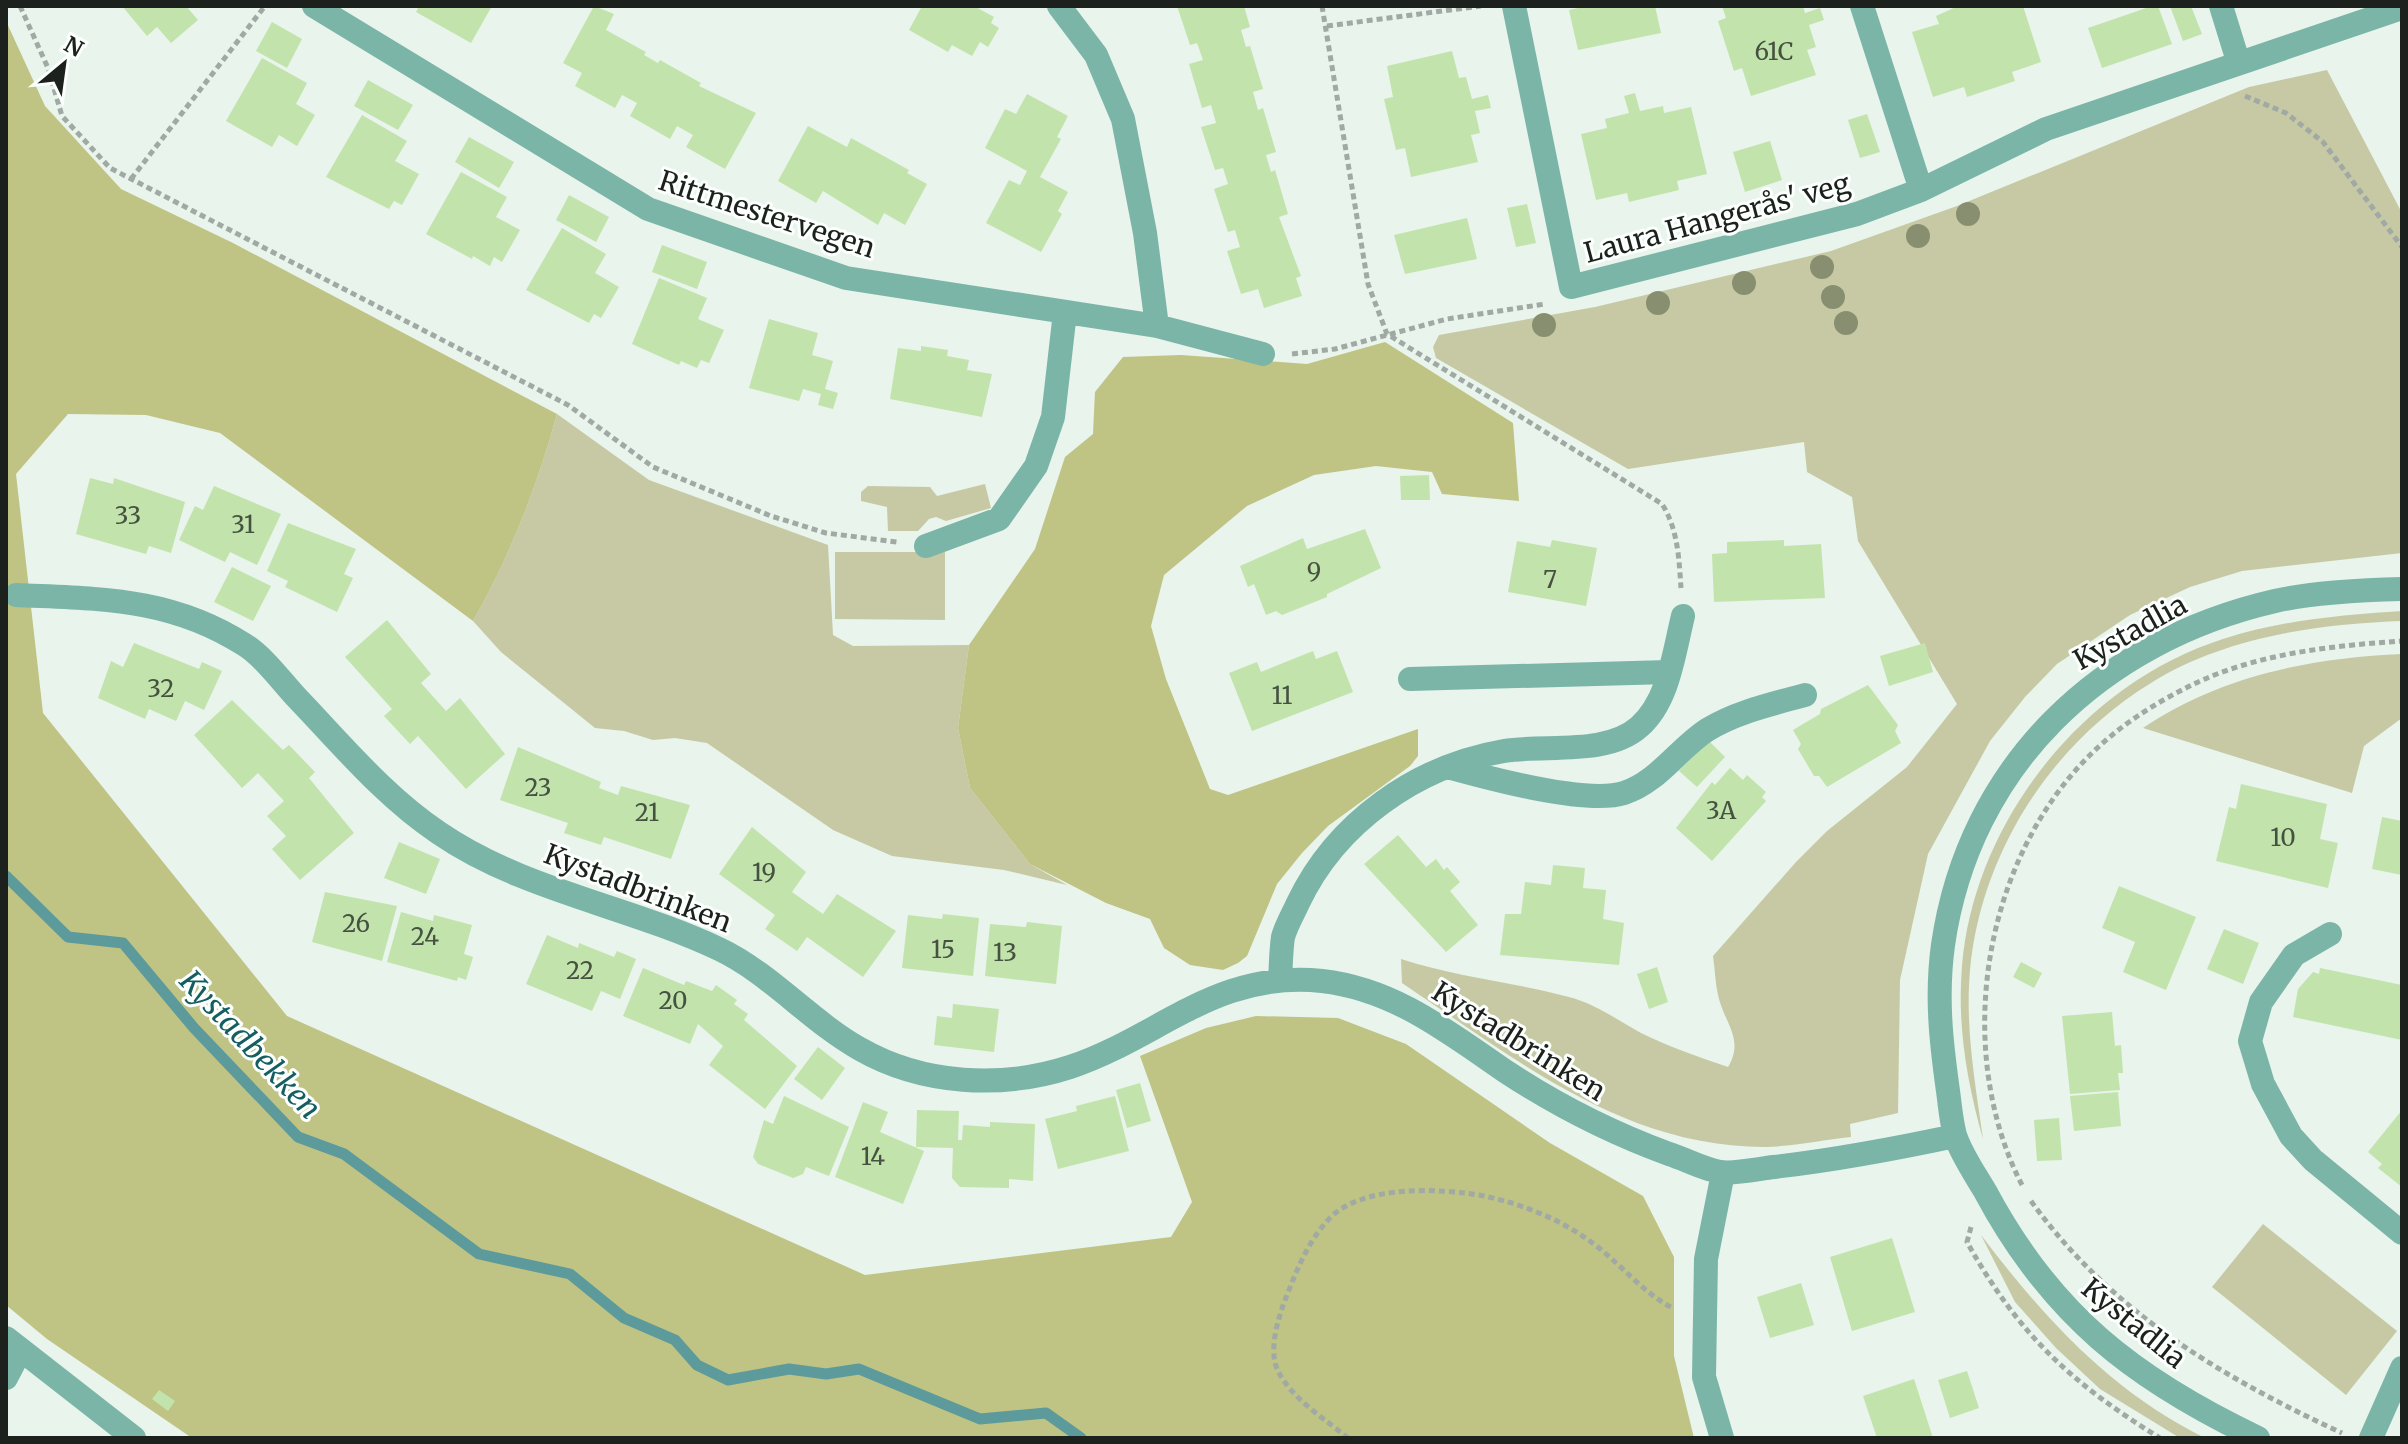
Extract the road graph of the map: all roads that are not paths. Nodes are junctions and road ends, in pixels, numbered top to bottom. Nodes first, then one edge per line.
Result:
1 (314, 6) edge
2 (1059, 6) edge
3 (1514, 6) edge
4 (1862, 6) edge
5 (2221, 6) edge
6 (2402, 8) edge
7 (2238, 61) junction
8 (1921, 190) junction
9 (1065, 312) junction
10 (1157, 326) junction
11 (1263, 354) road end
12 (926, 546) road end
13 (2402, 589) edge
14 (16, 595) dead end
15 (1683, 616) road end
16 (1669, 672) junction
17 (1410, 679) dead end
18 (1805, 695) dead end
19 (1446, 766) junction
20 (2330, 934) dead end
21 (1280, 979) junction
22 (1955, 1136) junction
23 (1723, 1173) junction
24 (2402, 1233) edge
25 (13, 1345) edge
26 (2402, 1368) edge
27 (6, 1378) edge
28 (134, 1438) edge
29 (1722, 1438) edge
30 (2258, 1438) edge
31 (2371, 1438) edge

1 - 9 street, Rittmestervegen
2 - 10 street
3 - 8 street, Laura Hangerås' veg
4 - 8 street
5 - 7 street
6 - 7 street, Laura Hangerås' veg
7 - 8 street, Laura Hangerås' veg
9 - 10 street, Rittmestervegen
9 - 12 street
10 - 11 street, Rittmestervegen
13 - 22 street, Kystadlia
14 - 21 street, Kystadbrinken
15 - 16 street
16 - 17 street
16 - 19 street
18 - 19 street
19 - 21 street
20 - 24 street
21 - 23 street, Kystadbrinken
22 - 23 street
22 - 30 street, Kystadlia
23 - 29 street
25 - 27 street
25 - 28 street
26 - 31 street

